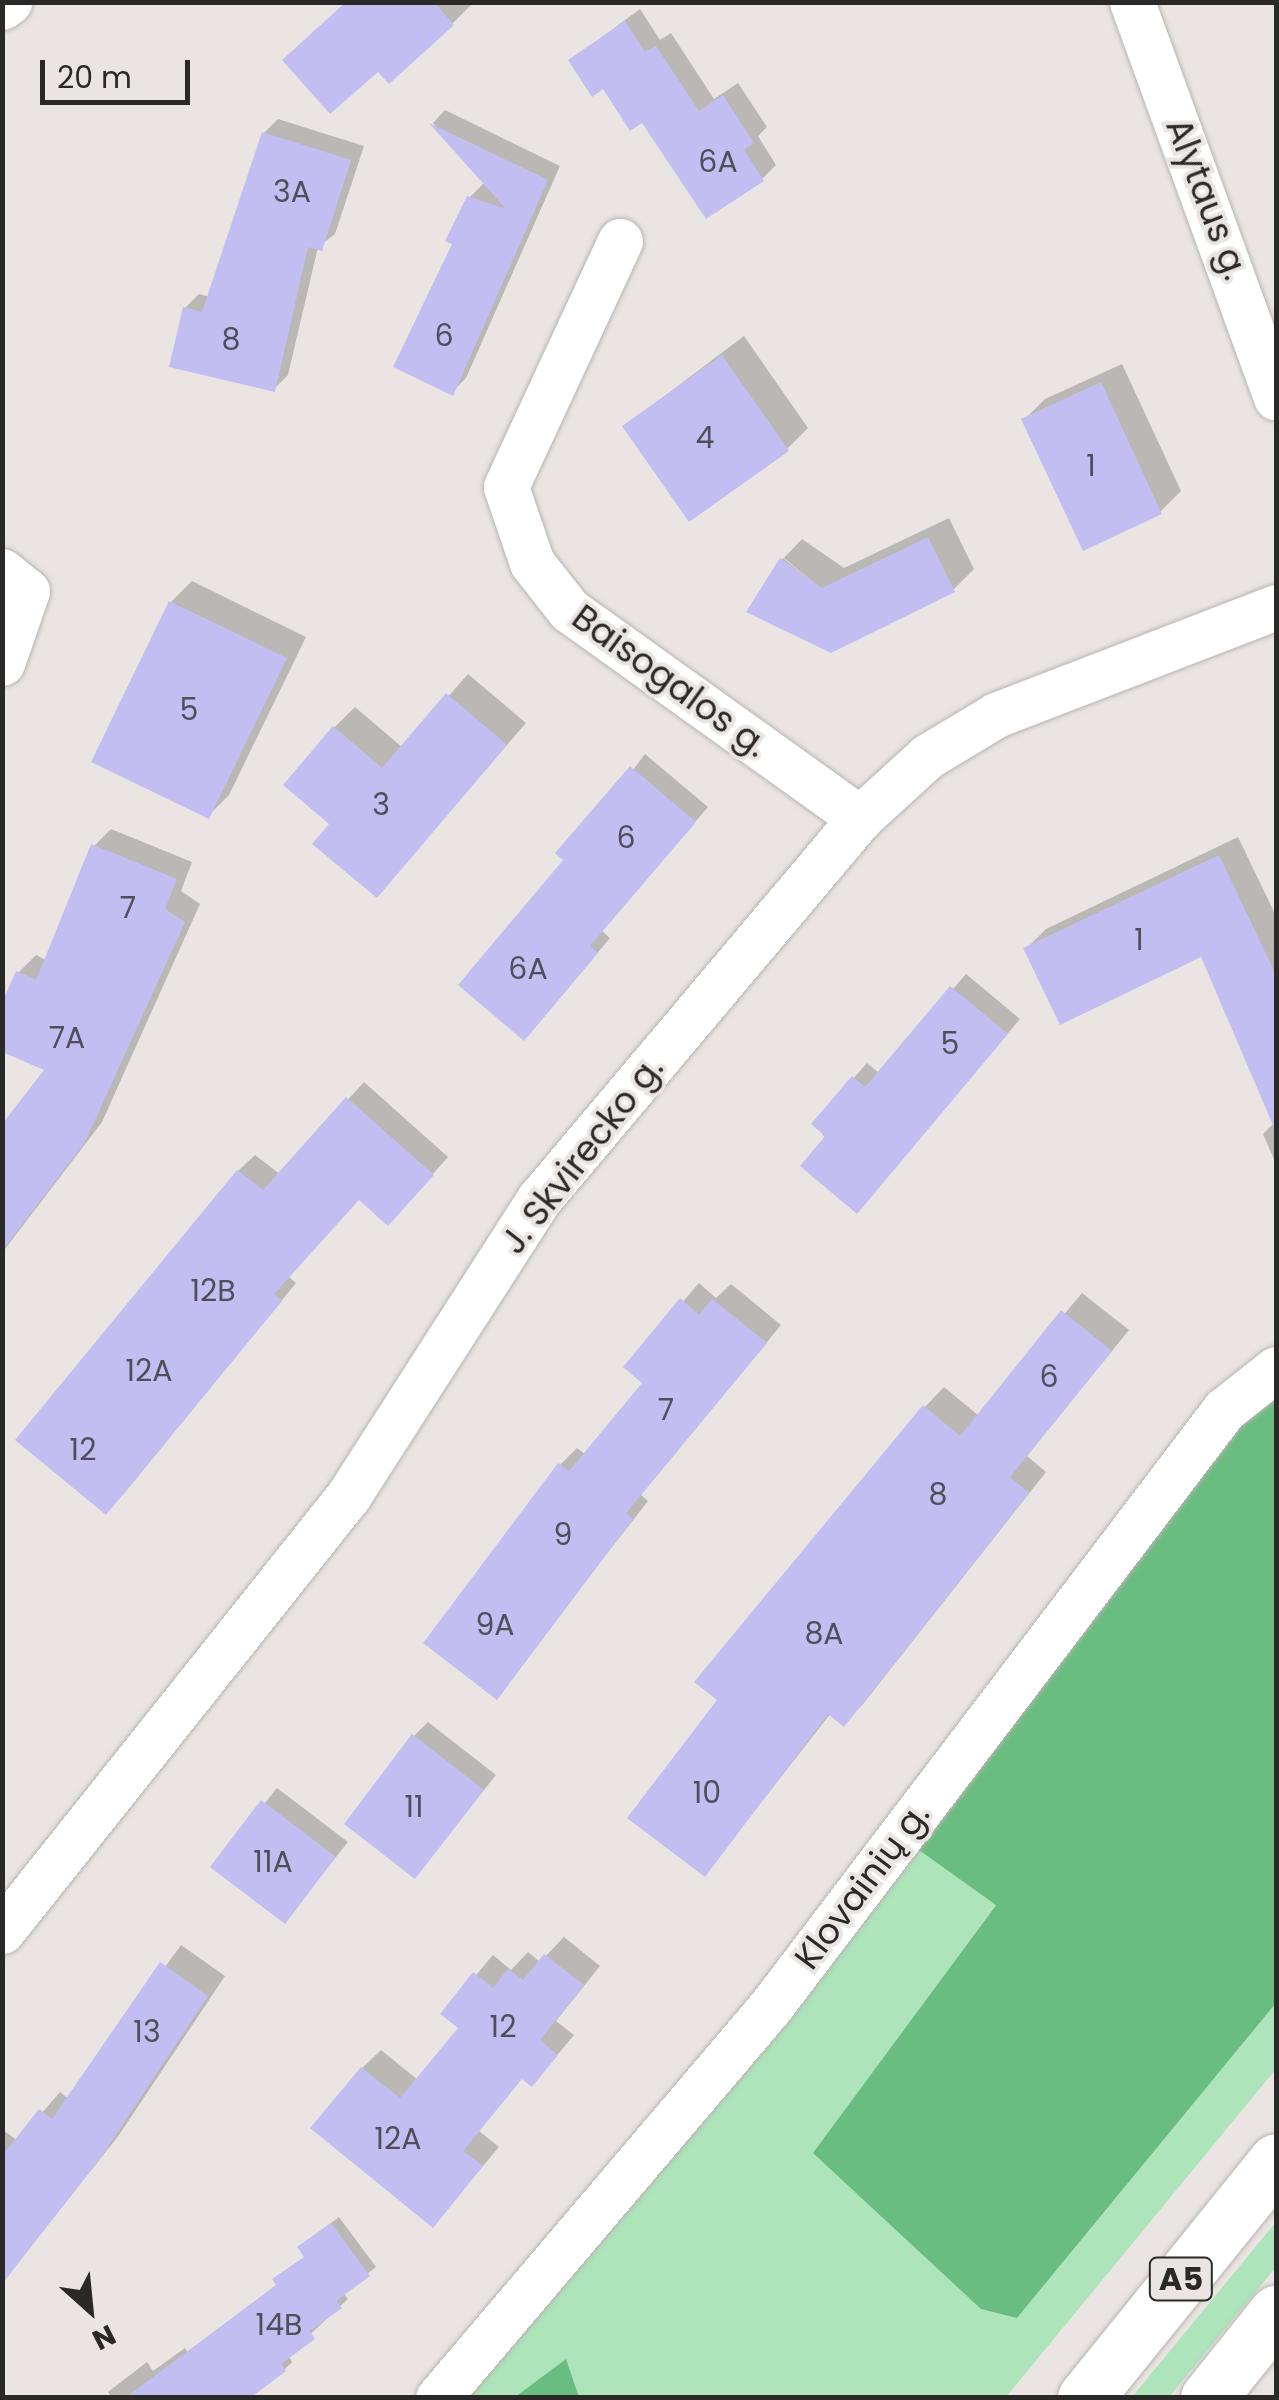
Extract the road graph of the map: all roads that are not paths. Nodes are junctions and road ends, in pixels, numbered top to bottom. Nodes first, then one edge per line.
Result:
1 (9, 2) edge
2 (1132, 2) edge
3 (2, 7) edge
4 (620, 241) dead end
5 (1276, 398) edge
6 (2, 571) edge
7 (1276, 608) edge
8 (2, 663) edge
9 (860, 818) junction
10 (1276, 1369) edge
11 (2, 1931) edge
12 (1276, 2161) edge
13 (1276, 2313) edge
14 (438, 2398) edge
15 (1085, 2398) edge
16 (1208, 2398) edge

1 - 3 street
2 - 5 street, Alytaus g.
4 - 9 street, Baisogalos g.
6 - 8 street
7 - 9 street, J. Skvirecko g.
9 - 11 street, J. Skvirecko g.
10 - 14 street, Klovainių g.
12 - 15 highway, A5
13 - 16 highway

